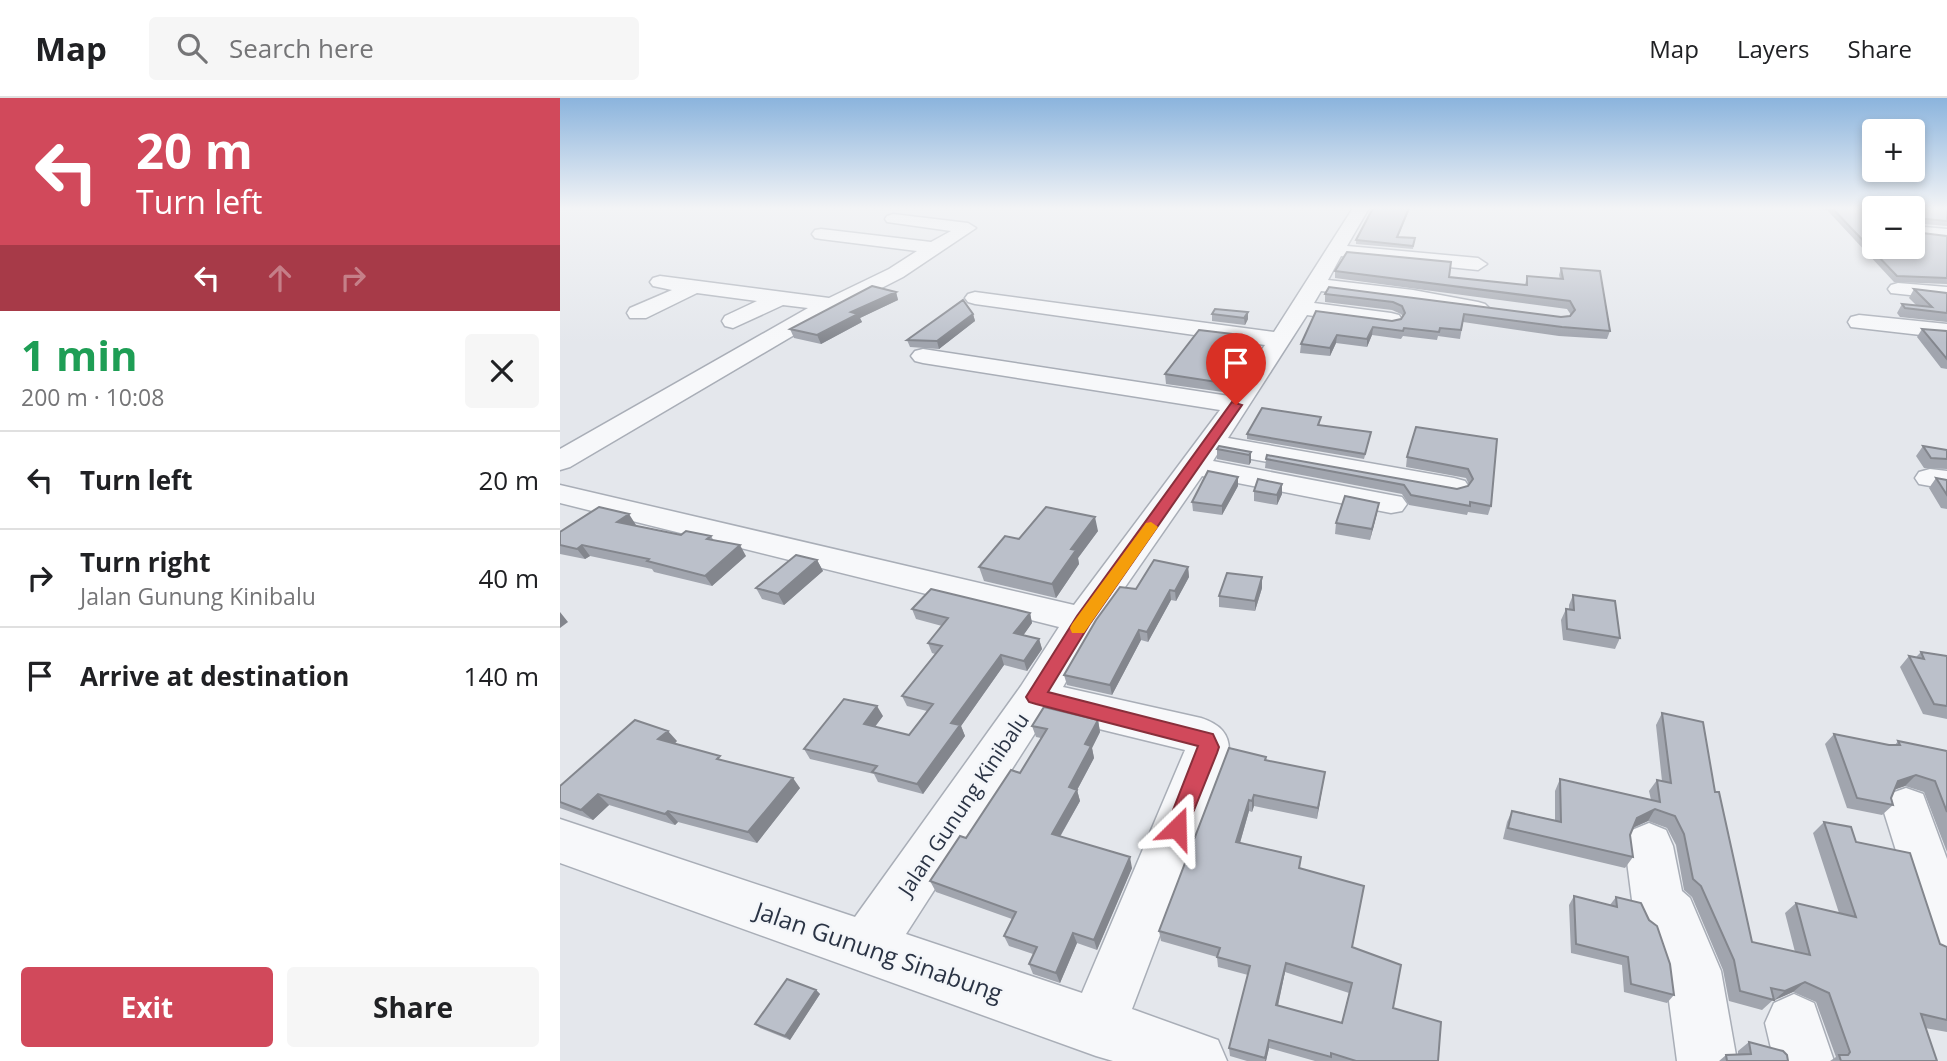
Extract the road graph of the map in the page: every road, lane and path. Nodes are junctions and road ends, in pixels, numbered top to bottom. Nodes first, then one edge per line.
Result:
1 (927, 253) edge
2 (1333, 253) edge
3 (1365, 253) edge
4 (1478, 264) dead end
5 (660, 282) dead end
6 (694, 287) junction
7 (1898, 289) dead end
8 (735, 292) junction
9 (1947, 293) edge
10 (1308, 296) junction
11 (780, 298) junction
12 (975, 298) dead end
13 (832, 305) junction
14 (703, 307) dead end
15 (1495, 310) edge
16 (638, 313) dead end
17 (1391, 320) edge
18 (733, 321) dead end
19 (1859, 322) dead end
20 (1947, 331) edge
21 (1279, 340) junction
22 (923, 356) dead end
23 (1236, 405) junction
24 (1203, 455) junction
25 (560, 461) edge
26 (1454, 487) edge
27 (560, 494) edge
28 (1391, 504) dead end
29 (1083, 620) junction
30 (1036, 697) junction
31 (1906, 809) dead end
32 (560, 841) edge
33 (1649, 846) dead end
34 (1947, 934) edge
35 (867, 946) junction
36 (1096, 1027) junction
37 (1197, 1061) edge
38 (1707, 1061) edge

1 - 13 street
2 - 10 street, Jalan Gunung Kinibalu
3 - 4 street
5 - 6 street
6 - 8 street
6 - 16 street
7 - 9 street
8 - 11 street
8 - 14 street
10 - 15 street
10 - 17 street
10 - 21 street, Jalan Gunung Kinibalu
11 - 13 street
11 - 18 street
12 - 21 street
13 - 25 street
19 - 20 street
21 - 23 street, Jalan Gunung Kinibalu
22 - 23 street
23 - 24 street, Jalan Gunung Kinibalu
24 - 26 street
24 - 28 street
24 - 29 street, Jalan Gunung Kinibalu
27 - 29 street
29 - 30 street, Jalan Gunung Kinibalu
30 - 35 street, Jalan Gunung Kinibalu
30 - 36 street
31 - 34 street
32 - 35 street, Jalan Gunung Sinabung
33 - 38 street
35 - 36 street, Jalan Gunung Sinabung
36 - 37 street, Jalan Gunung Sinabung

